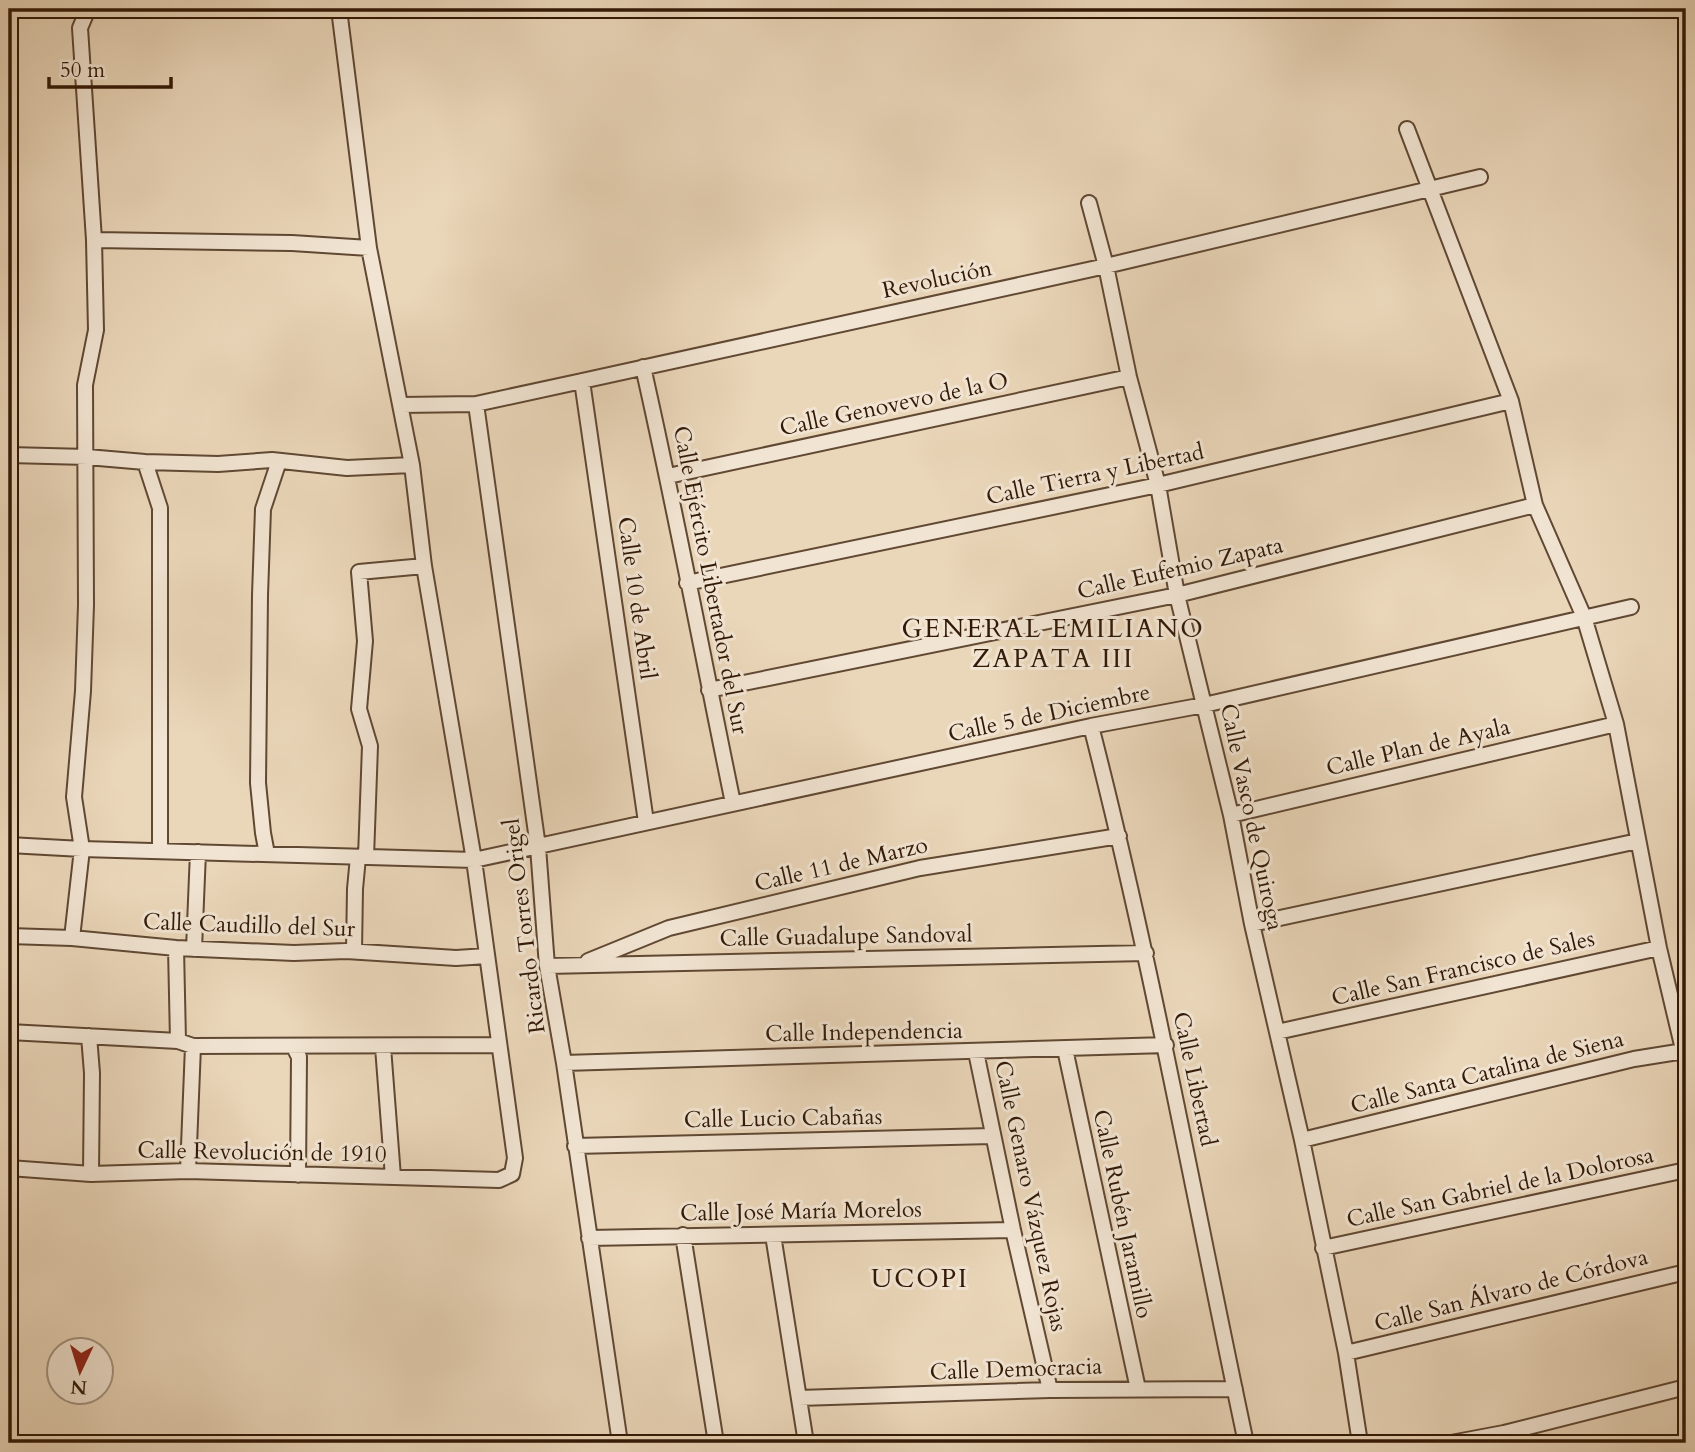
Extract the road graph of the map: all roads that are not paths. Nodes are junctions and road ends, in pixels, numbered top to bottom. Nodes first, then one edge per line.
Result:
1 (88, 9) edge
2 (339, 9) edge
3 (1407, 129) dead end
4 (1480, 177) dead end
5 (1429, 188) junction
6 (1089, 203) dead end
7 (94, 240) junction
8 (369, 248) junction
9 (1106, 266) junction
10 (643, 367) junction
11 (1129, 377) junction
12 (582, 381) junction
13 (1511, 401) junction
14 (476, 404) junction
15 (401, 405) junction
16 (9, 455) edge
17 (87, 457) junction
18 (279, 461) junction
19 (145, 462) junction
20 (412, 465) junction
21 (668, 476) junction
22 (1158, 485) junction
23 (1535, 505) junction
24 (424, 566) junction
25 (687, 583) junction
26 (1177, 595) junction
27 (1631, 607) dead end
28 (1584, 617) junction
29 (709, 690) junction
30 (1204, 705) junction
31 (1616, 724) junction
32 (1091, 726) junction
33 (733, 803) junction
34 (1231, 815) junction
35 (646, 822) junction
36 (1119, 836) junction
37 (1638, 841) junction
38 (9, 845) edge
39 (538, 847) junction
40 (82, 849) junction
41 (160, 850) junction
42 (198, 852) junction
43 (267, 854) junction
44 (362, 857) junction
45 (474, 860) junction
46 (1252, 924) junction
47 (9, 936) edge
48 (72, 938) junction
49 (176, 948) junction
50 (194, 948) junction
51 (1659, 948) junction
52 (354, 951) junction
53 (1146, 953) junction
54 (487, 956) junction
55 (580, 964) junction
56 (547, 966) junction
57 (9, 1032) edge
58 (1277, 1032) junction
59 (89, 1036) junction
60 (178, 1041) junction
61 (499, 1045) junction
62 (1166, 1045) junction
63 (193, 1046) junction
64 (294, 1047) junction
65 (383, 1047) junction
66 (1065, 1049) junction
67 (976, 1052) junction
68 (1685, 1056) edge
69 (564, 1063) junction
70 (992, 1136) junction
71 (1302, 1140) junction
72 (575, 1146) junction
73 (9, 1168) edge
74 (1686, 1170) edge
75 (188, 1171) junction
76 (91, 1174) junction
77 (298, 1175) junction
78 (393, 1177) junction
79 (1013, 1230) junction
80 (683, 1235) junction
81 (773, 1235) junction
82 (589, 1238) junction
83 (1323, 1248) junction
84 (1686, 1272) edge
85 (1346, 1353) junction
86 (1686, 1387) edge
87 (1138, 1389) junction
88 (1235, 1389) junction
89 (1051, 1390) junction
90 (799, 1398) junction
91 (1505, 1438) edge
92 (620, 1443) edge
93 (716, 1443) edge
94 (806, 1443) edge
95 (1246, 1443) edge
96 (1360, 1443) edge
97 (1451, 1443) edge

1 - 7 street
2 - 8 street
3 - 5 street
4 - 5 street, Revolución
5 - 9 street, Revolución
5 - 13 street
6 - 9 street, Calle Vasco de Quiroga
7 - 8 street
7 - 17 street
8 - 15 street
9 - 10 street, Revolución
9 - 11 street, Calle Vasco de Quiroga
10 - 12 street, Revolución
10 - 21 street, Calle Ejército Libertador del Sur
11 - 21 street, Calle Genovevo de la O
11 - 22 street, Calle Vasco de Quiroga
12 - 14 street, Revolución
12 - 35 street, Calle 10 de Abril
13 - 22 street, Calle Tierra y Libertad
13 - 23 street
14 - 15 street, Revolución
14 - 39 street, Ricardo Torres Origel
15 - 20 street
16 - 17 street
17 - 19 street
17 - 40 street
18 - 19 street
18 - 20 street
18 - 43 street
19 - 41 street
20 - 24 street
21 - 25 street, Calle Ejército Libertador del Sur
22 - 25 street, Calle Tierra y Libertad
22 - 26 street, Calle Vasco de Quiroga
23 - 26 street, Calle Eufemio Zapata
23 - 28 street
24 - 44 street
24 - 45 street
25 - 29 street, Calle Ejército Libertador del Sur
26 - 29 street, Calle Eufemio Zapata
26 - 30 street, Calle Vasco de Quiroga
27 - 28 street, Calle 5 de Diciembre
28 - 30 street, Calle 5 de Diciembre
28 - 31 street
29 - 33 street, Calle Ejército Libertador del Sur
30 - 32 street, Calle 5 de Diciembre
30 - 34 street, Calle Vasco de Quiroga
31 - 34 street, Calle Plan de Ayala
31 - 37 street
32 - 33 street, Calle 5 de Diciembre
32 - 36 street, Calle Libertad
33 - 35 street, Calle 5 de Diciembre
34 - 46 street, Calle Vasco de Quiroga
35 - 39 street, Calle 5 de Diciembre
36 - 53 street, Calle Libertad
36 - 55 street, Calle 11 de Marzo
37 - 46 street
37 - 51 street
38 - 40 street, Calle 5 de Diciembre
39 - 45 street, Calle 5 de Diciembre
39 - 56 street, Ricardo Torres Origel
40 - 41 street, Calle 5 de Diciembre
40 - 48 street
41 - 42 street, Calle 5 de Diciembre
42 - 43 street, Calle 5 de Diciembre
42 - 50 street
43 - 44 street, Calle 5 de Diciembre
44 - 45 street, Calle 5 de Diciembre
44 - 52 street
45 - 54 street
46 - 58 street, Calle Vasco de Quiroga
47 - 48 street, Calle Caudillo del Sur
48 - 49 street, Calle Caudillo del Sur
49 - 50 street, Calle Caudillo del Sur
49 - 60 street
50 - 52 street, Calle Caudillo del Sur
51 - 58 street, Calle San Francisco de Sales
51 - 68 street
52 - 54 street, Calle Caudillo del Sur
53 - 55 street, Calle Guadalupe Sandoval
53 - 62 street, Calle Libertad
54 - 61 street
55 - 56 street, Calle Guadalupe Sandoval
56 - 69 street, Ricardo Torres Origel
57 - 59 street
58 - 71 street, Calle Vasco de Quiroga
59 - 60 street
59 - 76 street
60 - 63 street
61 - 65 street
61 - 78 street, Calle Revolución de 1910
62 - 66 street, Calle Independencia
62 - 88 street, Calle Libertad
63 - 64 street
63 - 75 street
64 - 65 street
64 - 77 street
65 - 78 street
66 - 67 street, Calle Independencia
66 - 87 street, Calle Rubén Jaramillo
67 - 69 street, Calle Independencia
67 - 70 street, Calle Genaro Vázquez Rojas
68 - 71 street, Calle Santa Catalina de Siena
69 - 72 street, Ricardo Torres Origel
70 - 72 street, Calle Lucio Cabañas
70 - 79 street, Calle Genaro Vázquez Rojas
71 - 83 street, Calle Vasco de Quiroga
72 - 82 street, Ricardo Torres Origel
73 - 76 street, Calle Revolución de 1910
74 - 83 street, Calle San Gabriel de la Dolorosa
75 - 76 street, Calle Revolución de 1910
75 - 77 street, Calle Revolución de 1910
77 - 78 street, Calle Revolución de 1910
79 - 81 street, Calle José María Morelos
79 - 89 street, Calle Genaro Vázquez Rojas
80 - 81 street, Calle José María Morelos
80 - 82 street, Calle José María Morelos
80 - 93 street
81 - 90 street
82 - 92 street, Ricardo Torres Origel
83 - 85 street, Calle Vasco de Quiroga
84 - 85 street, Calle San Álvaro de Córdova
85 - 96 street, Calle Vasco de Quiroga
86 - 91 street
87 - 88 street, Calle Democracia
87 - 89 street, Calle Democracia
88 - 95 street, Calle Libertad
89 - 90 street, Calle Democracia
90 - 94 street
91 - 97 street

